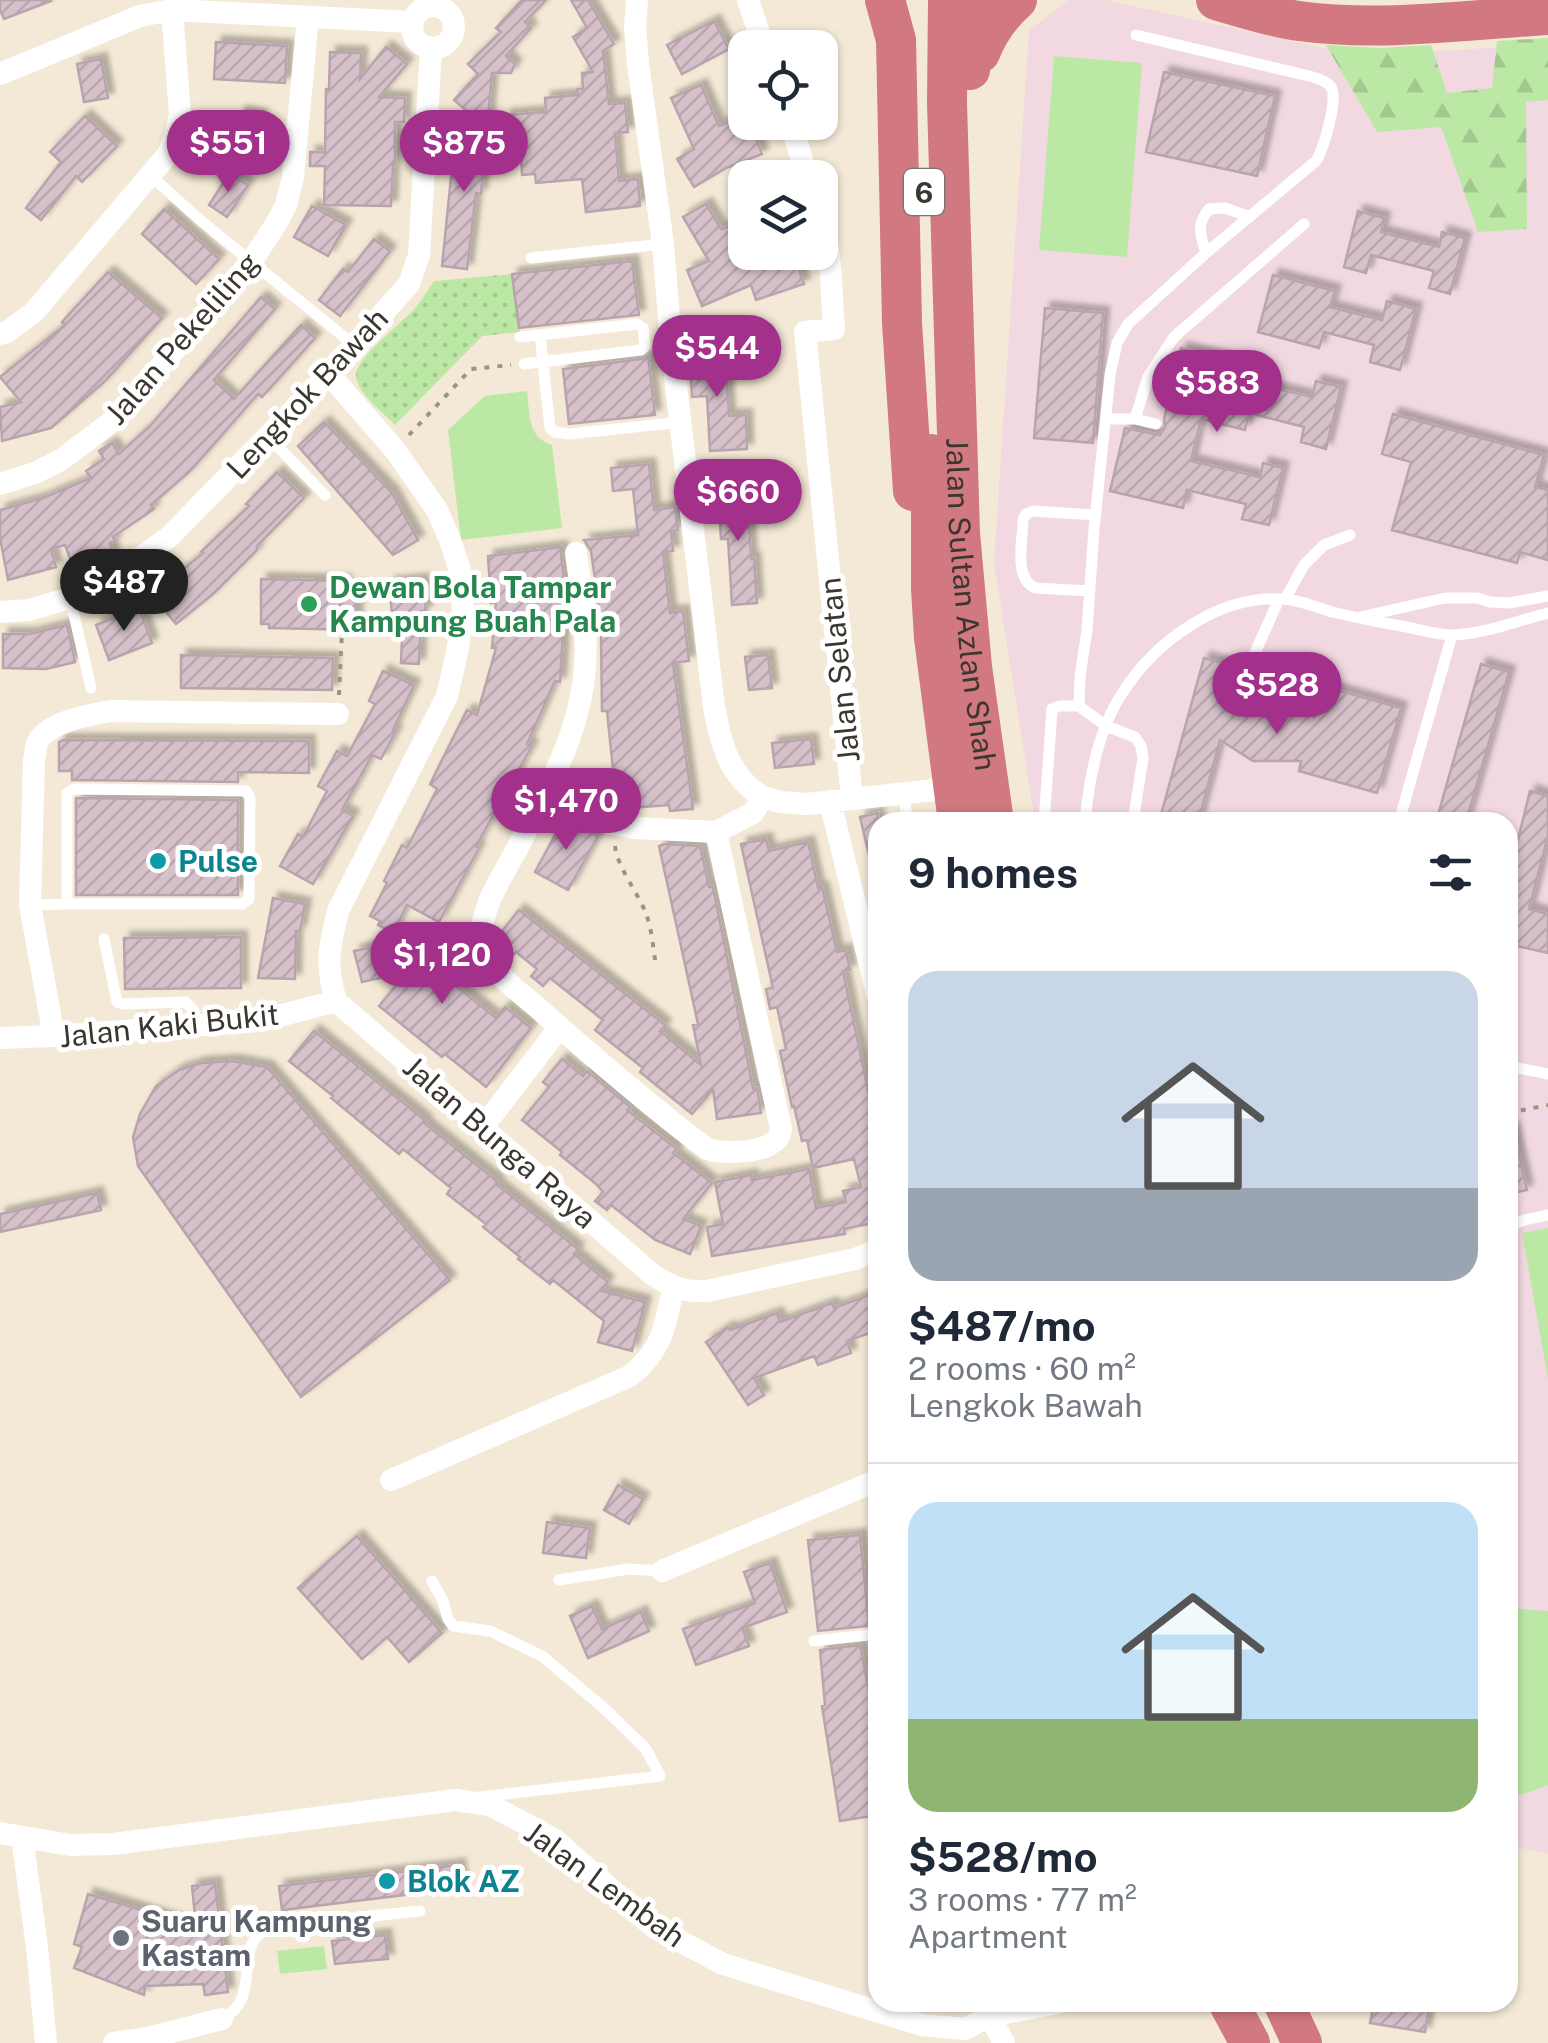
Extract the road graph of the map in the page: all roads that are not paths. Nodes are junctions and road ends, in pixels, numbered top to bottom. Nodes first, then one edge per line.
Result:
1 (638, 0) edge
2 (748, 0) edge
3 (854, 0) edge
4 (884, 0) edge
5 (904, 0) edge
6 (922, 0) edge
7 (948, 0) edge
8 (965, 0) edge
9 (982, 0) edge
10 (1017, 0) edge
11 (1216, 0) edge
12 (1311, 0) edge
13 (1499, 0) edge
14 (244, 6) edge
15 (431, 8) edge
16 (172, 10) junction
17 (1548, 16) edge
18 (308, 17) junction
19 (758, 30) edge
20 (1136, 35) dead end
21 (431, 48) junction
22 (0, 74) edge
23 (970, 80) junction
24 (898, 102) junction
25 (151, 176) junction
26 (1250, 217) junction
27 (1304, 224) dead end
28 (663, 244) junction
29 (1206, 253) junction
30 (531, 258) dead end
31 (251, 262) junction
32 (830, 270) edge
33 (0, 334) edge
34 (540, 335) junction
35 (764, 335) dead end
36 (520, 337) dead end
37 (671, 343) junction
38 (354, 346) junction
39 (543, 362) junction
40 (524, 364) road end
41 (329, 374) junction
42 (942, 384) junction
43 (1107, 419) junction
44 (1134, 419) junction
45 (681, 422) junction
46 (1156, 424) dead end
47 (268, 437) junction
48 (0, 484) edge
49 (326, 495) dead end
50 (1096, 514) junction
51 (960, 533) junction
52 (1350, 535) dead end
53 (576, 553) dead end
54 (930, 588) junction
55 (1090, 591) junction
56 (1548, 596) edge
57 (70, 598) junction
58 (1282, 599) junction
59 (0, 612) edge
60 (1548, 613) edge
61 (1356, 618) junction
62 (1452, 634) junction
63 (1250, 664) dead end
64 (91, 688) dead end
65 (1079, 706) junction
66 (338, 714) road end
67 (1106, 726) junction
68 (552, 780) junction
69 (903, 793) junction
70 (763, 797) junction
71 (841, 800) junction
72 (956, 805) edge
73 (906, 812) edge
74 (993, 812) edge
75 (1045, 812) edge
76 (1086, 812) edge
77 (1134, 812) edge
78 (1402, 812) edge
79 (716, 832) junction
80 (67, 904) junction
81 (30, 905) junction
82 (104, 939) dead end
83 (868, 944) edge
84 (336, 1001) junction
85 (195, 1026) junction
86 (560, 1028) junction
87 (54, 1036) junction
88 (0, 1038) edge
89 (1518, 1068) edge
90 (1548, 1074) edge
91 (483, 1128) junction
92 (1548, 1215) edge
93 (1518, 1223) edge
94 (868, 1254) edge
95 (673, 1288) junction
96 (391, 1480) dead end
97 (868, 1484) edge
98 (662, 1571) joint
99 (559, 1580) dead end
100 (432, 1581) dead end
101 (868, 1635) edge
102 (814, 1640) dead end
103 (456, 1800) junction
104 (11, 1835) edge
105 (420, 1911) dead end
106 (868, 2008) edge
107 (880, 2012) edge
108 (1011, 2012) edge
109 (1233, 2012) edge
110 (1288, 2012) edge
111 (990, 2016) junction
112 (222, 2020) joint
113 (961, 2036) edge
114 (149, 2040) edge
115 (46, 2043) edge
116 (114, 2043) edge
117 (1004, 2043) edge
118 (1250, 2043) edge
119 (1302, 2043) edge

1 - 28 street
2 - 19 street
3 - 24 highway
4 - 24 highway
5 - 8 highway
6 - 42 highway, 6
7 - 42 highway, 6
9 - 23 highway
10 - 23 highway
11 - 17 highway
12 - 13 highway
14 - 16 street
14 - 18 street
15 - 18 street
15 - 21 street
15 - 21 street
16 - 22 street
16 - 25 street
18 - 31 street, Jalan Pekeliling
20 - 26 lane
21 - 38 street, Lengkok Bawah
23 - 24 highway
23 - 51 highway
24 - 54 highway
25 - 31 lane
25 - 33 street
26 - 29 lane
26 - 29 lane
27 - 44 lane
28 - 30 lane
28 - 37 street
29 - 43 lane
31 - 38 lane
31 - 48 street, Jalan Pekeliling
32 - 71 street, Jalan Selatan
34 - 36 lane
34 - 39 lane
34 - 39 lane
35 - 37 lane
37 - 45 street
38 - 41 street, Lengkok Bawah
39 - 40 lane
39 - 45 lane
41 - 47 street, Lengkok Bawah
41 - 84 street
42 - 51 highway, Jalan Sultan Azlan Shah / 6
42 - 54 highway, Jalan Sultan Azlan Shah / 6
43 - 44 lane
43 - 50 lane
44 - 46 lane
45 - 70 street
47 - 49 lane
47 - 57 street, Lengkok Bawah
50 - 55 lane
50 - 55 lane
51 - 74 highway, Jalan Sultan Azlan Shah / 6
52 - 58 lane
53 - 68 street
54 - 72 highway, Jalan Sultan Azlan Shah / 6
55 - 65 lane
56 - 61 lane
57 - 59 street, Lengkok Bawah
57 - 64 lane
58 - 61 lane
58 - 63 lane
58 - 67 lane
60 - 62 lane
61 - 62 lane
62 - 78 lane
65 - 67 lane
65 - 75 lane
66 - 81 street
67 - 76 lane
67 - 77 lane
68 - 79 street
68 - 86 street
69 - 71 street
69 - 72 street
69 - 73 lane
70 - 71 street
70 - 79 street
71 - 83 street
79 - 86 street
80 - 80 lane
80 - 81 lane
81 - 87 street
82 - 85 lane
84 - 85 street, Jalan Kaki Bukit
84 - 91 street, Jalan Bunga Raya
85 - 87 street, Jalan Kaki Bukit
86 - 91 street
87 - 88 street, Jalan Kaki Bukit
89 - 90 lane
91 - 95 street, Jalan Bunga Raya
92 - 93 lane
94 - 95 street
95 - 96 street
97 - 98 street
98 - 99 lane
100 - 103 lane
101 - 102 lane
103 - 104 street, Jalan Lembah
103 - 106 street, Jalan Lembah
104 - 115 street
105 - 112 lane
107 - 113 street, Jalan Lembah
108 - 111 street
109 - 118 highway
110 - 119 highway
111 - 113 street
111 - 117 street
112 - 114 street
114 - 116 street

